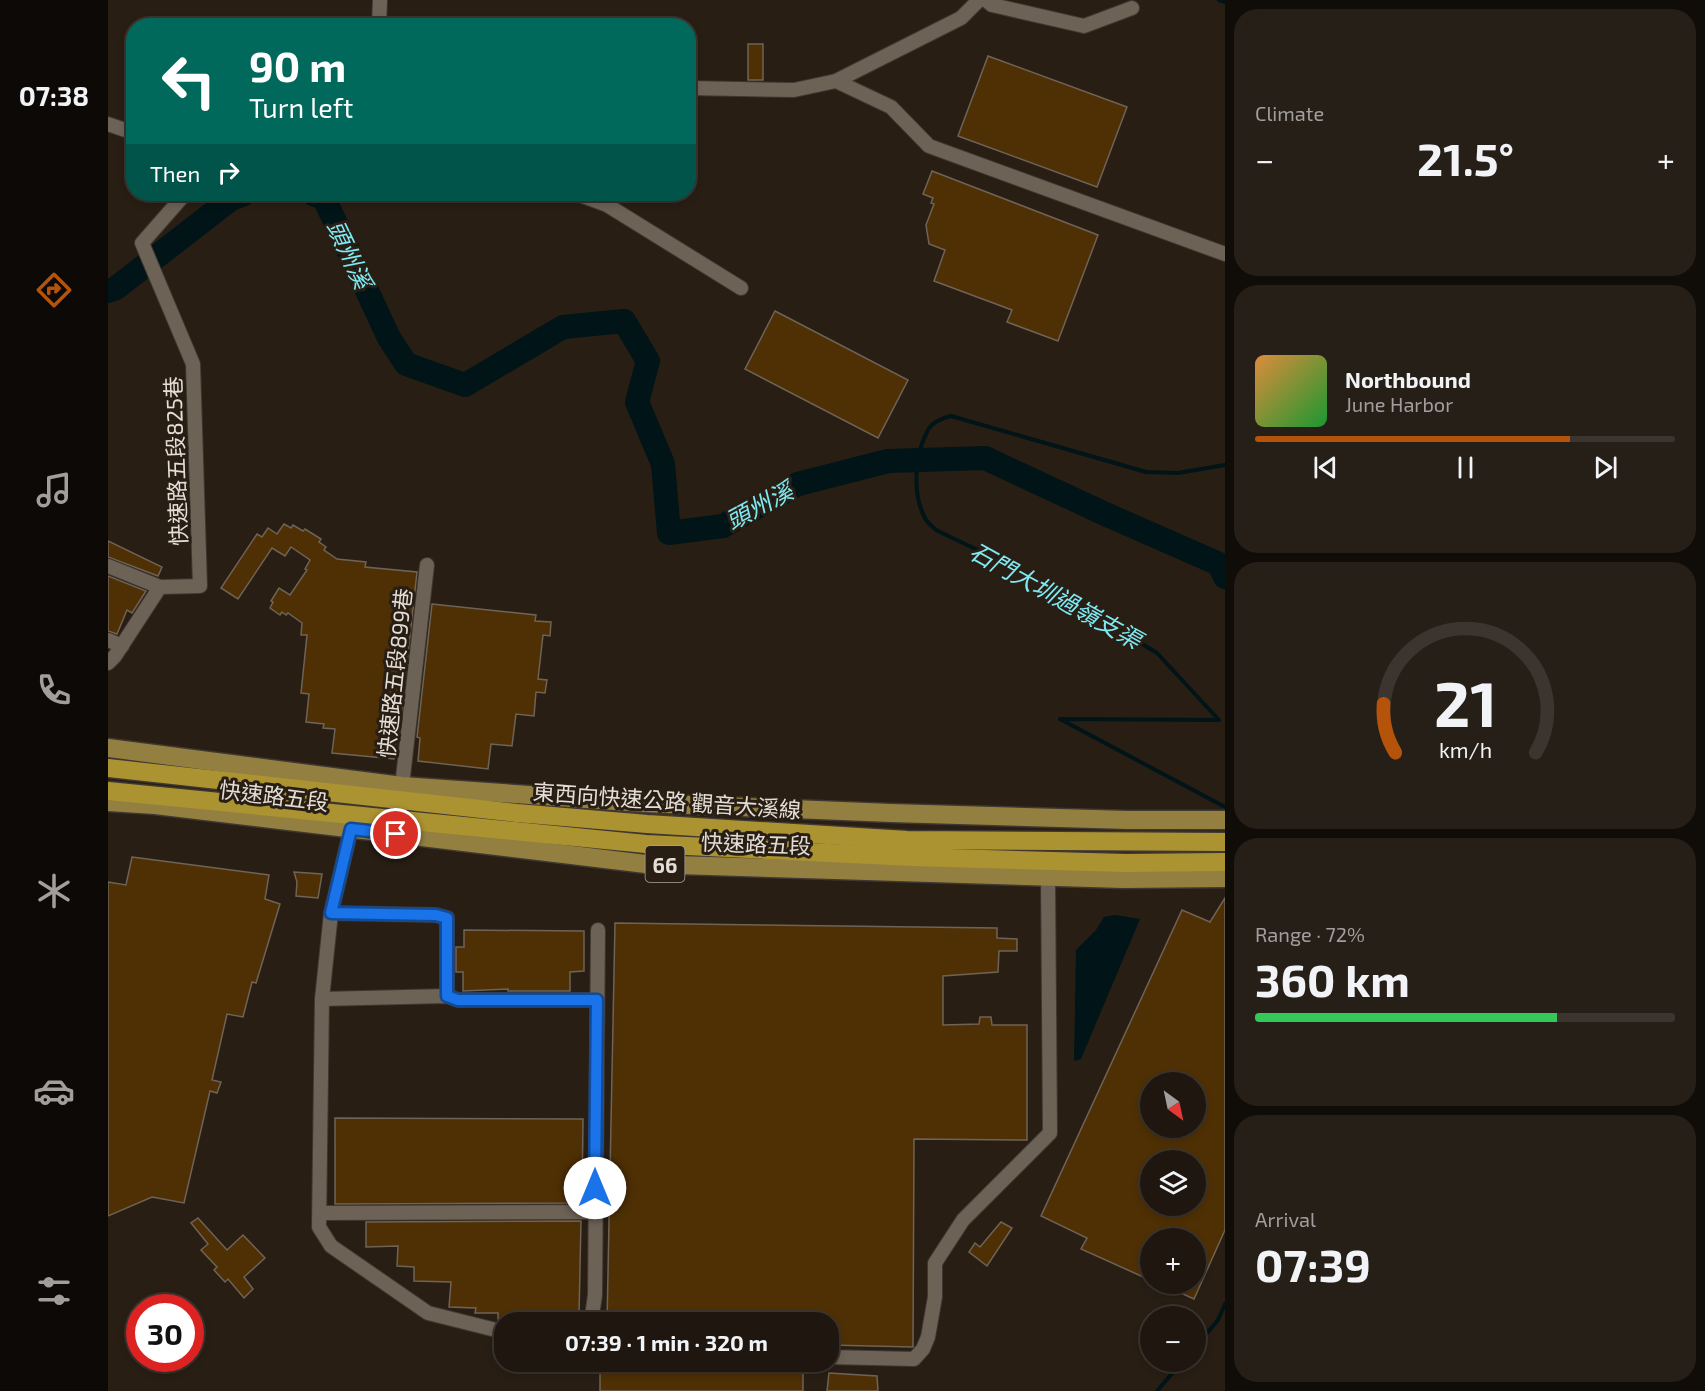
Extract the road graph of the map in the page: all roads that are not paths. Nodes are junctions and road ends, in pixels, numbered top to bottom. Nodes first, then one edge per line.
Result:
1 (380, 0) edge
2 (979, 0) edge
3 (986, 0) edge
4 (1132, 8) dead end
5 (379, 18) edge
6 (836, 81) junction
7 (696, 88) edge
8 (108, 124) edge
9 (126, 130) edge
10 (179, 201) edge
11 (595, 201) edge
12 (1225, 254) edge
13 (741, 288) dead end
14 (427, 565) dead end
15 (108, 566) edge
16 (160, 587) junction
17 (108, 640) edge
18 (122, 646) junction
19 (108, 663) edge
20 (108, 748) edge
21 (108, 768) edge
22 (402, 786) junction
23 (108, 790) edge
24 (108, 801) edge
25 (1225, 820) edge
26 (351, 829) junction
27 (1225, 842) edge
28 (1225, 862) edge
29 (1048, 877) junction
30 (1225, 878) edge
31 (331, 913) junction
32 (598, 930) dead end
33 (447, 996) junction
34 (322, 999) junction
35 (597, 1000) junction
36 (595, 1212) junction
37 (321, 1213) junction
38 (593, 1312) edge
39 (494, 1330) edge
40 (839, 1357) edge

1 - 5 street
2 - 6 street
3 - 4 street
6 - 7 street
6 - 12 street
8 - 9 street
10 - 16 street, 快速路五段825巷
11 - 13 street
14 - 22 street, 快速路五段899巷
15 - 16 street
16 - 18 street
17 - 18 street
18 - 19 street
20 - 22 main road, 快速路五段
21 - 27 highway, 東西向快速公路 觀音大溪線 / 66
22 - 25 main road, 快速路五段
23 - 28 highway, 東西向快速公路 觀音大溪線 / 66
24 - 26 main road, 快速路五段 / 66
26 - 29 main road, 快速路五段 / 66
26 - 31 street
29 - 30 main road, 快速路五段 / 66
29 - 40 street
31 - 33 street
31 - 34 street
32 - 35 street
33 - 34 street
33 - 35 street
34 - 37 street
35 - 36 street
36 - 37 street
36 - 38 street
37 - 39 street

